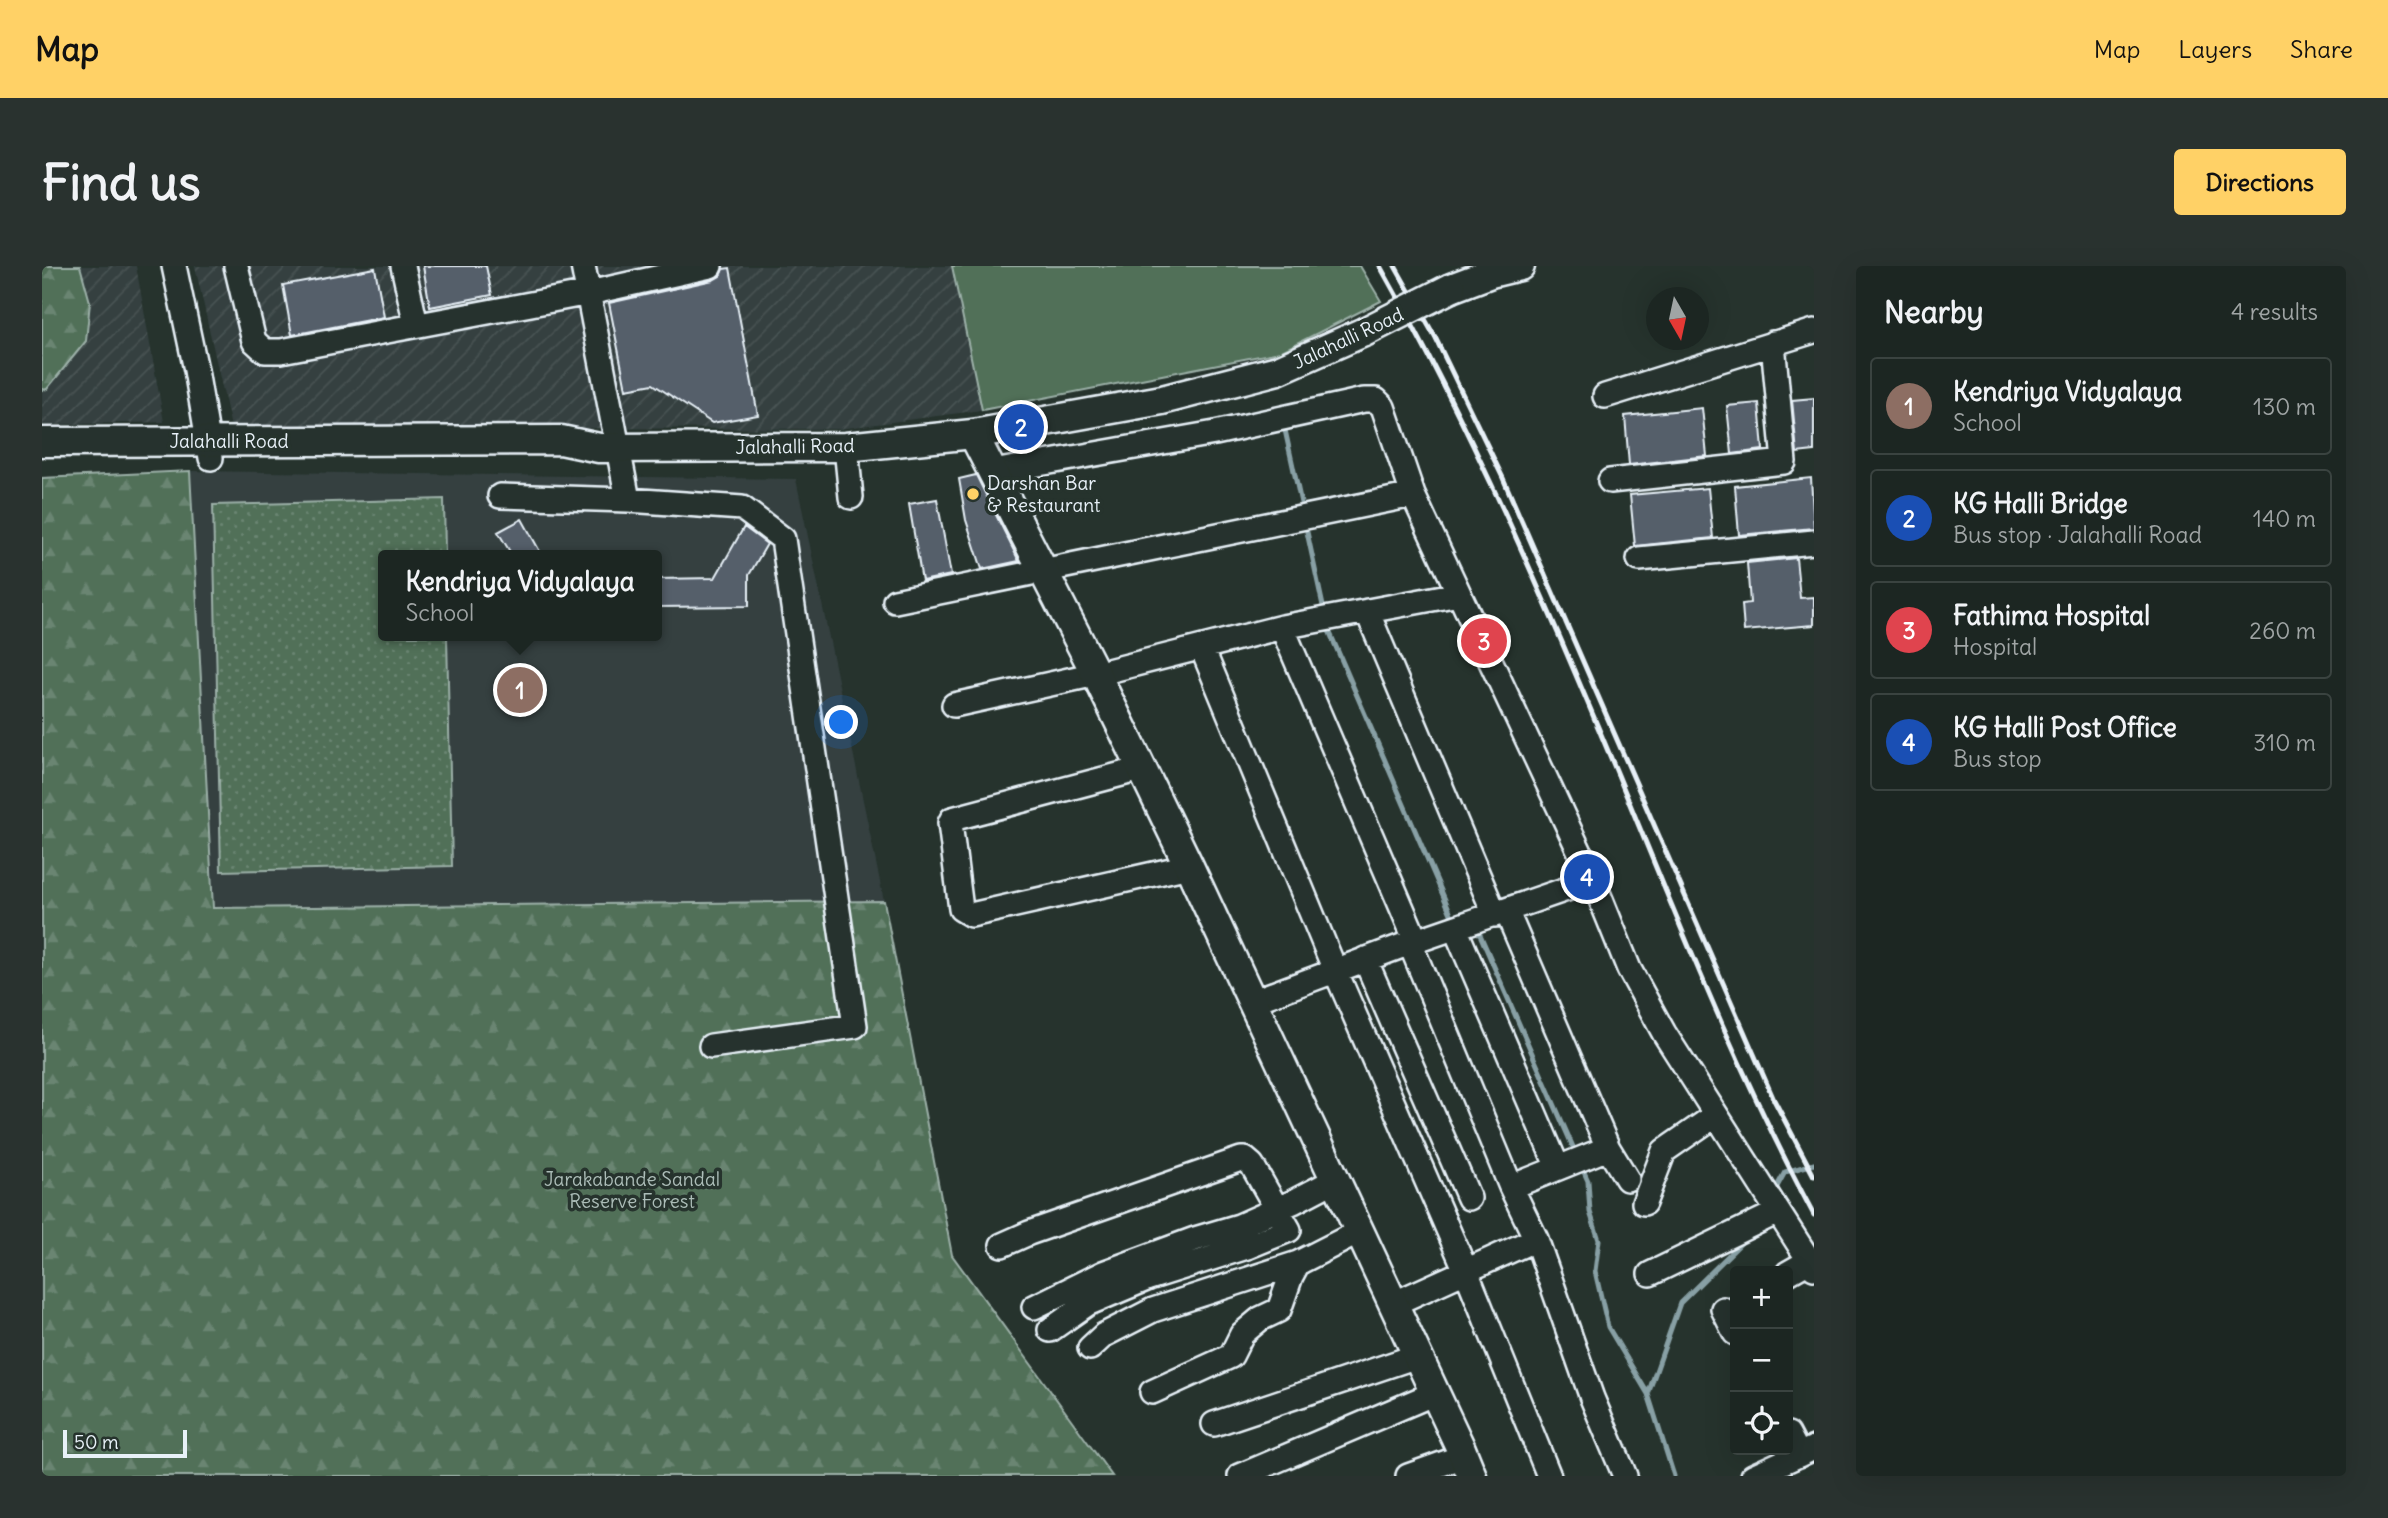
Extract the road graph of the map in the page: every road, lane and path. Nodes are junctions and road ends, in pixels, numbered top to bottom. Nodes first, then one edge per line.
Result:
1 (174, 266) edge
2 (236, 266) edge
3 (403, 266) edge
4 (583, 266) edge
5 (710, 266) edge
6 (1520, 266) edge
7 (1489, 269) edge
8 (589, 293) junction
9 (416, 325) junction
10 (1814, 331) edge
11 (1773, 343) junction
12 (1605, 396) dead end
13 (973, 434) junction
14 (42, 442) edge
15 (846, 447) junction
16 (609, 448) junction
17 (210, 449) junction
18 (42, 459) edge
19 (993, 472) junction
20 (1610, 481) dead end
21 (1413, 495) junction
22 (500, 496) dead end
23 (851, 497) dead end
24 (628, 500) junction
25 (1814, 542) edge
26 (1639, 559) dead end
27 (1042, 570) junction
28 (1459, 594) junction
29 (895, 601) dead end
30 (1367, 611) junction
31 (1282, 627) junction
32 (1202, 648) junction
33 (1096, 674) junction
34 (954, 705) dead end
35 (1140, 769) junction
36 (1189, 866) junction
37 (1593, 880) junction
38 (1500, 913) junction
39 (1455, 928) junction
40 (1413, 942) junction
41 (1365, 959) junction
42 (1335, 970) junction
43 (1251, 1002) junction
44 (711, 1046) dead end
45 (1716, 1115) junction
46 (1608, 1147) junction
47 (1558, 1168) junction
48 (1628, 1179) dead end
49 (1335, 1180) junction
50 (1511, 1187) junction
51 (1469, 1198) dead end
52 (1644, 1203) dead end
53 (1278, 1209) junction
54 (1778, 1212) junction
55 (1359, 1232) junction
56 (1536, 1239) junction
57 (1002, 1245) dead end
58 (1298, 1263) junction
59 (1812, 1265) edge
60 (1466, 1270) junction
61 (1793, 1271) edge
62 (1650, 1274) dead end
63 (1393, 1304) junction
64 (1034, 1307) dead end
65 (1724, 1309) edge
66 (1733, 1329) edge
67 (1050, 1330) dead end
68 (1090, 1348) dead end
69 (1417, 1356) junction
70 (1152, 1392) dead end
71 (1435, 1393) junction
72 (1213, 1424) dead end
73 (1793, 1439) edge
74 (1806, 1451) edge
75 (1468, 1466) edge
76 (1240, 1476) edge
77 (1408, 1476) edge
78 (1549, 1476) edge
79 (1625, 1476) edge
80 (1753, 1476) edge

1 - 17 street
2 - 9 street
3 - 9 street
4 - 8 street
5 - 8 street
6 - 7 main road, Jalahalli Road
7 - 13 main road, Jalahalli Road, bridge
8 - 9 street
8 - 16 street
10 - 11 street
11 - 12 street
11 - 20 street
13 - 15 main road, Jalahalli Road
13 - 19 main road
14 - 17 main road, Jalahalli Road
15 - 16 main road, Jalahalli Road
15 - 23 street
16 - 17 main road, Jalahalli Road
16 - 24 street
17 - 18 main road
19 - 21 street
19 - 27 main road
21 - 27 street
21 - 28 street
22 - 24 street
24 - 44 street
25 - 26 street
27 - 29 street
27 - 33 main road
28 - 30 street
28 - 37 street
30 - 31 street
30 - 38 street
31 - 32 street
31 - 40 street
32 - 33 street
32 - 42 street
33 - 34 street
33 - 35 main road
35 - 36 main road
35 - 36 street
36 - 43 main road
37 - 38 street
37 - 45 street
38 - 39 street
38 - 46 street
39 - 40 street
39 - 47 street
40 - 41 street
40 - 50 street
41 - 42 street
41 - 51 street
42 - 43 street
42 - 60 street
43 - 49 main road
45 - 52 street
45 - 54 street
46 - 47 street
46 - 48 street
47 - 50 street
49 - 53 street
49 - 55 main road
50 - 56 street
53 - 57 street
53 - 64 street
53 - 67 street
54 - 59 street
54 - 62 street
55 - 58 street
55 - 63 main road
56 - 60 street
56 - 79 street
58 - 68 street
58 - 70 street
59 - 61 street
60 - 63 street
60 - 78 street
63 - 69 main road
65 - 66 street
69 - 71 main road
69 - 72 street
71 - 75 main road
71 - 76 street
73 - 74 street
74 - 80 street
75 - 77 street

